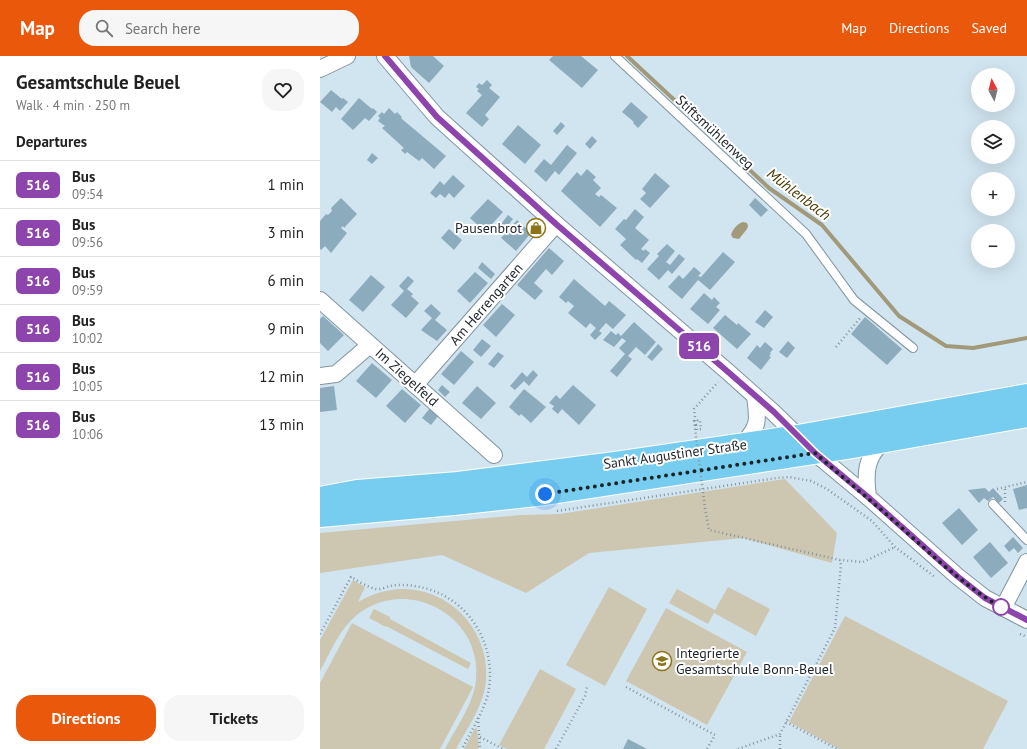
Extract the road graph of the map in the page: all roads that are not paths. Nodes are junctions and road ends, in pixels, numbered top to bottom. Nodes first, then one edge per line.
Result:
1 (347, 56) edge
2 (384, 56) edge
3 (615, 56) edge
4 (320, 69) edge
5 (556, 224) junction
6 (320, 300) edge
7 (370, 345) junction
8 (913, 348) dead end
9 (320, 376) edge
10 (415, 384) junction
11 (1027, 395) edge
12 (755, 396) junction
13 (1027, 416) edge
14 (798, 436) junction
15 (884, 441) junction
16 (743, 444) junction
17 (815, 453) junction
18 (494, 455) dead end
19 (868, 497) junction
20 (320, 498) edge
21 (993, 504) dead end
22 (320, 516) edge
23 (1027, 540) edge
24 (1027, 562) edge
25 (1003, 608) junction
26 (1027, 620) edge

1 - 4 street
2 - 5 street
3 - 8 lane, Stiftsmühlenweg
5 - 10 street, Am Herrengarten
5 - 12 street
6 - 7 street, Im Ziegelfeld
7 - 9 street
7 - 10 street, Im Ziegelfeld
10 - 18 street, Im Ziegelfeld
11 - 14 main road, Sankt Augustiner Straße
12 - 14 street
12 - 16 street
13 - 15 main road, Sankt Augustiner Straße
14 - 16 main road, Sankt Augustiner Straße
14 - 17 street
15 - 17 main road, Sankt Augustiner Straße
15 - 19 street
16 - 20 main road, Sankt Augustiner Straße
17 - 19 street
17 - 22 main road, Sankt Augustiner Straße
19 - 25 street
21 - 23 lane
24 - 25 street
25 - 26 street

